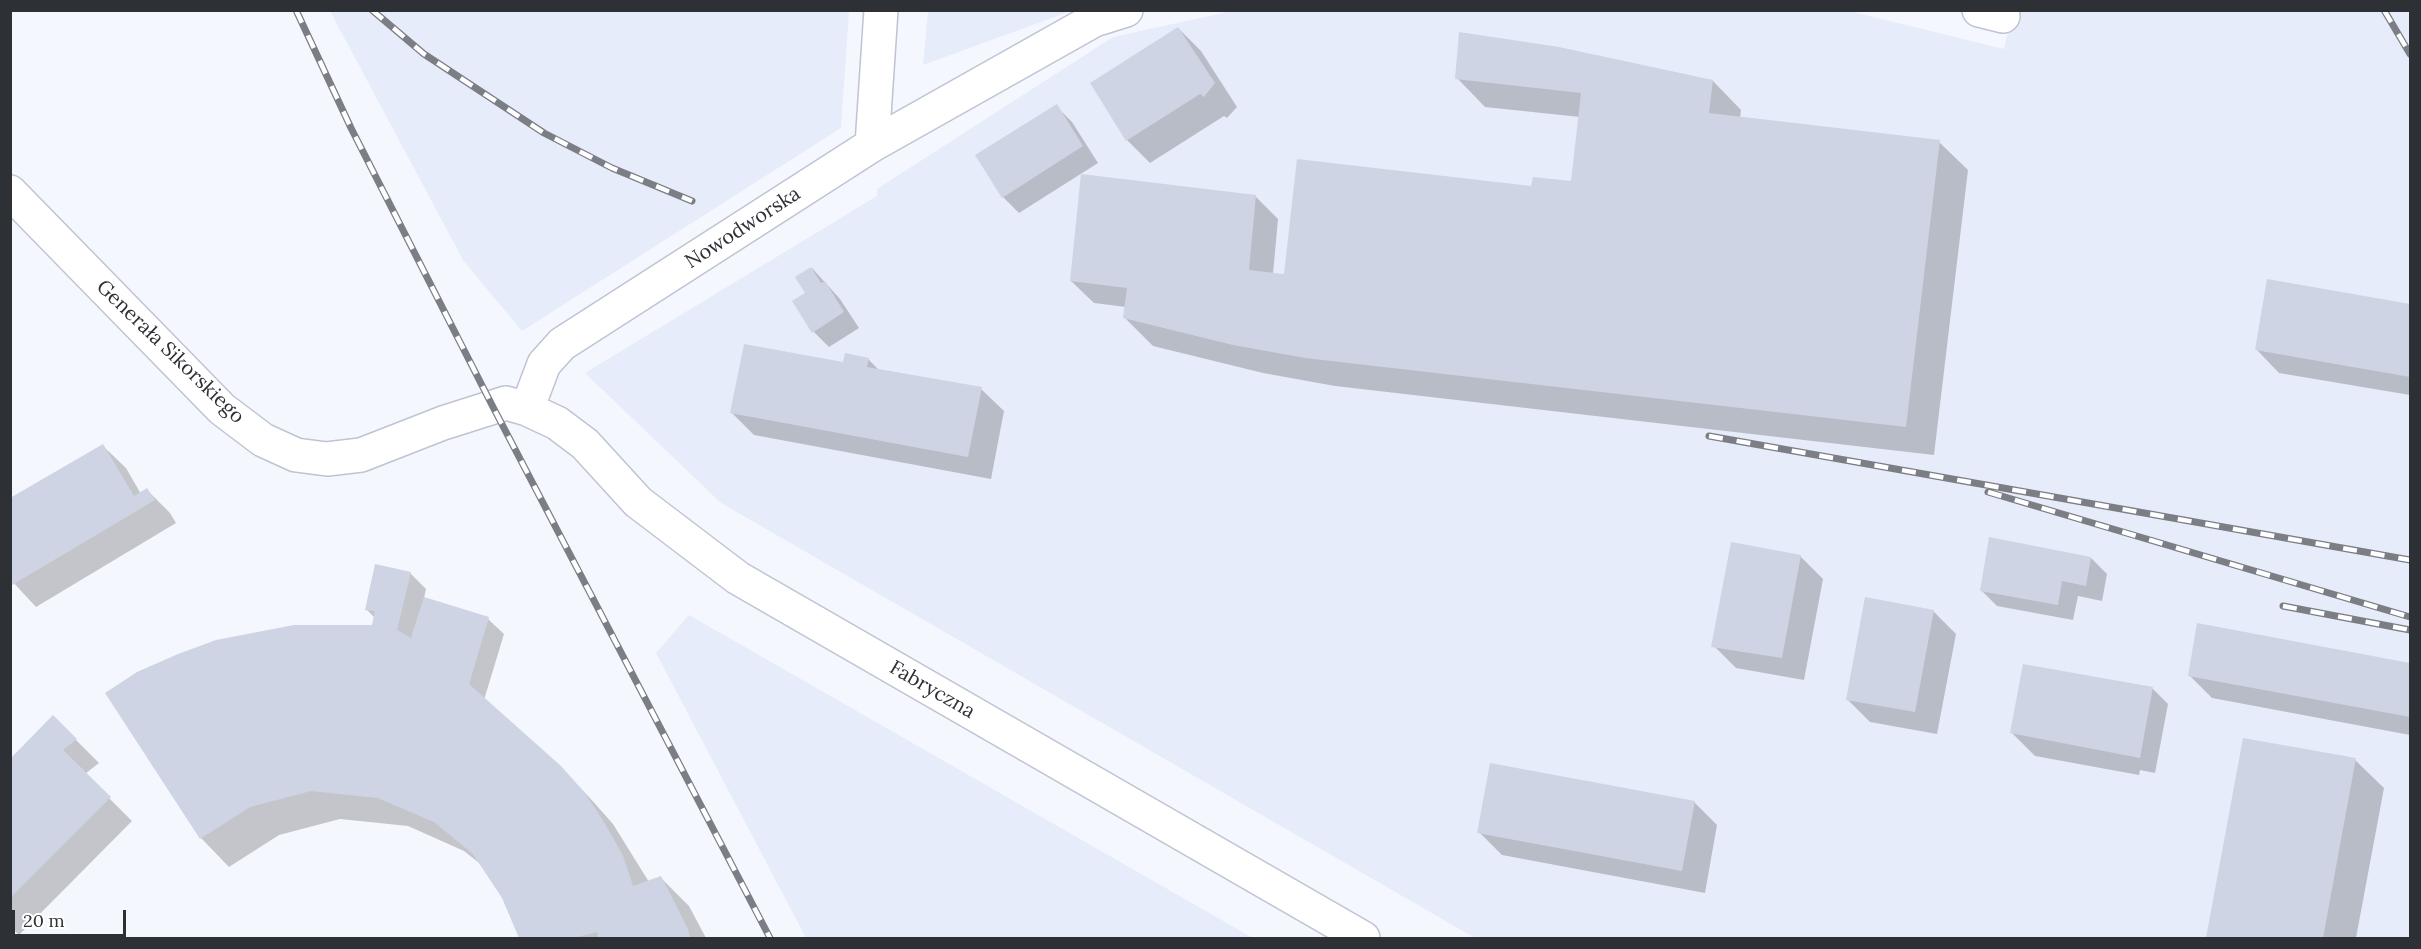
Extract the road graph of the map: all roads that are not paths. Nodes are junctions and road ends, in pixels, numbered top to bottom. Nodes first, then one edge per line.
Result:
1 (881, 10) edge
2 (1126, 10) edge
3 (872, 146) junction
4 (10, 192) edge
5 (527, 409) junction
6 (1363, 939) edge

1 - 3 street
2 - 3 street, Nowodworska
3 - 5 street, Nowodworska
4 - 5 street, Generała Sikorskiego
5 - 6 street, Fabryczna

